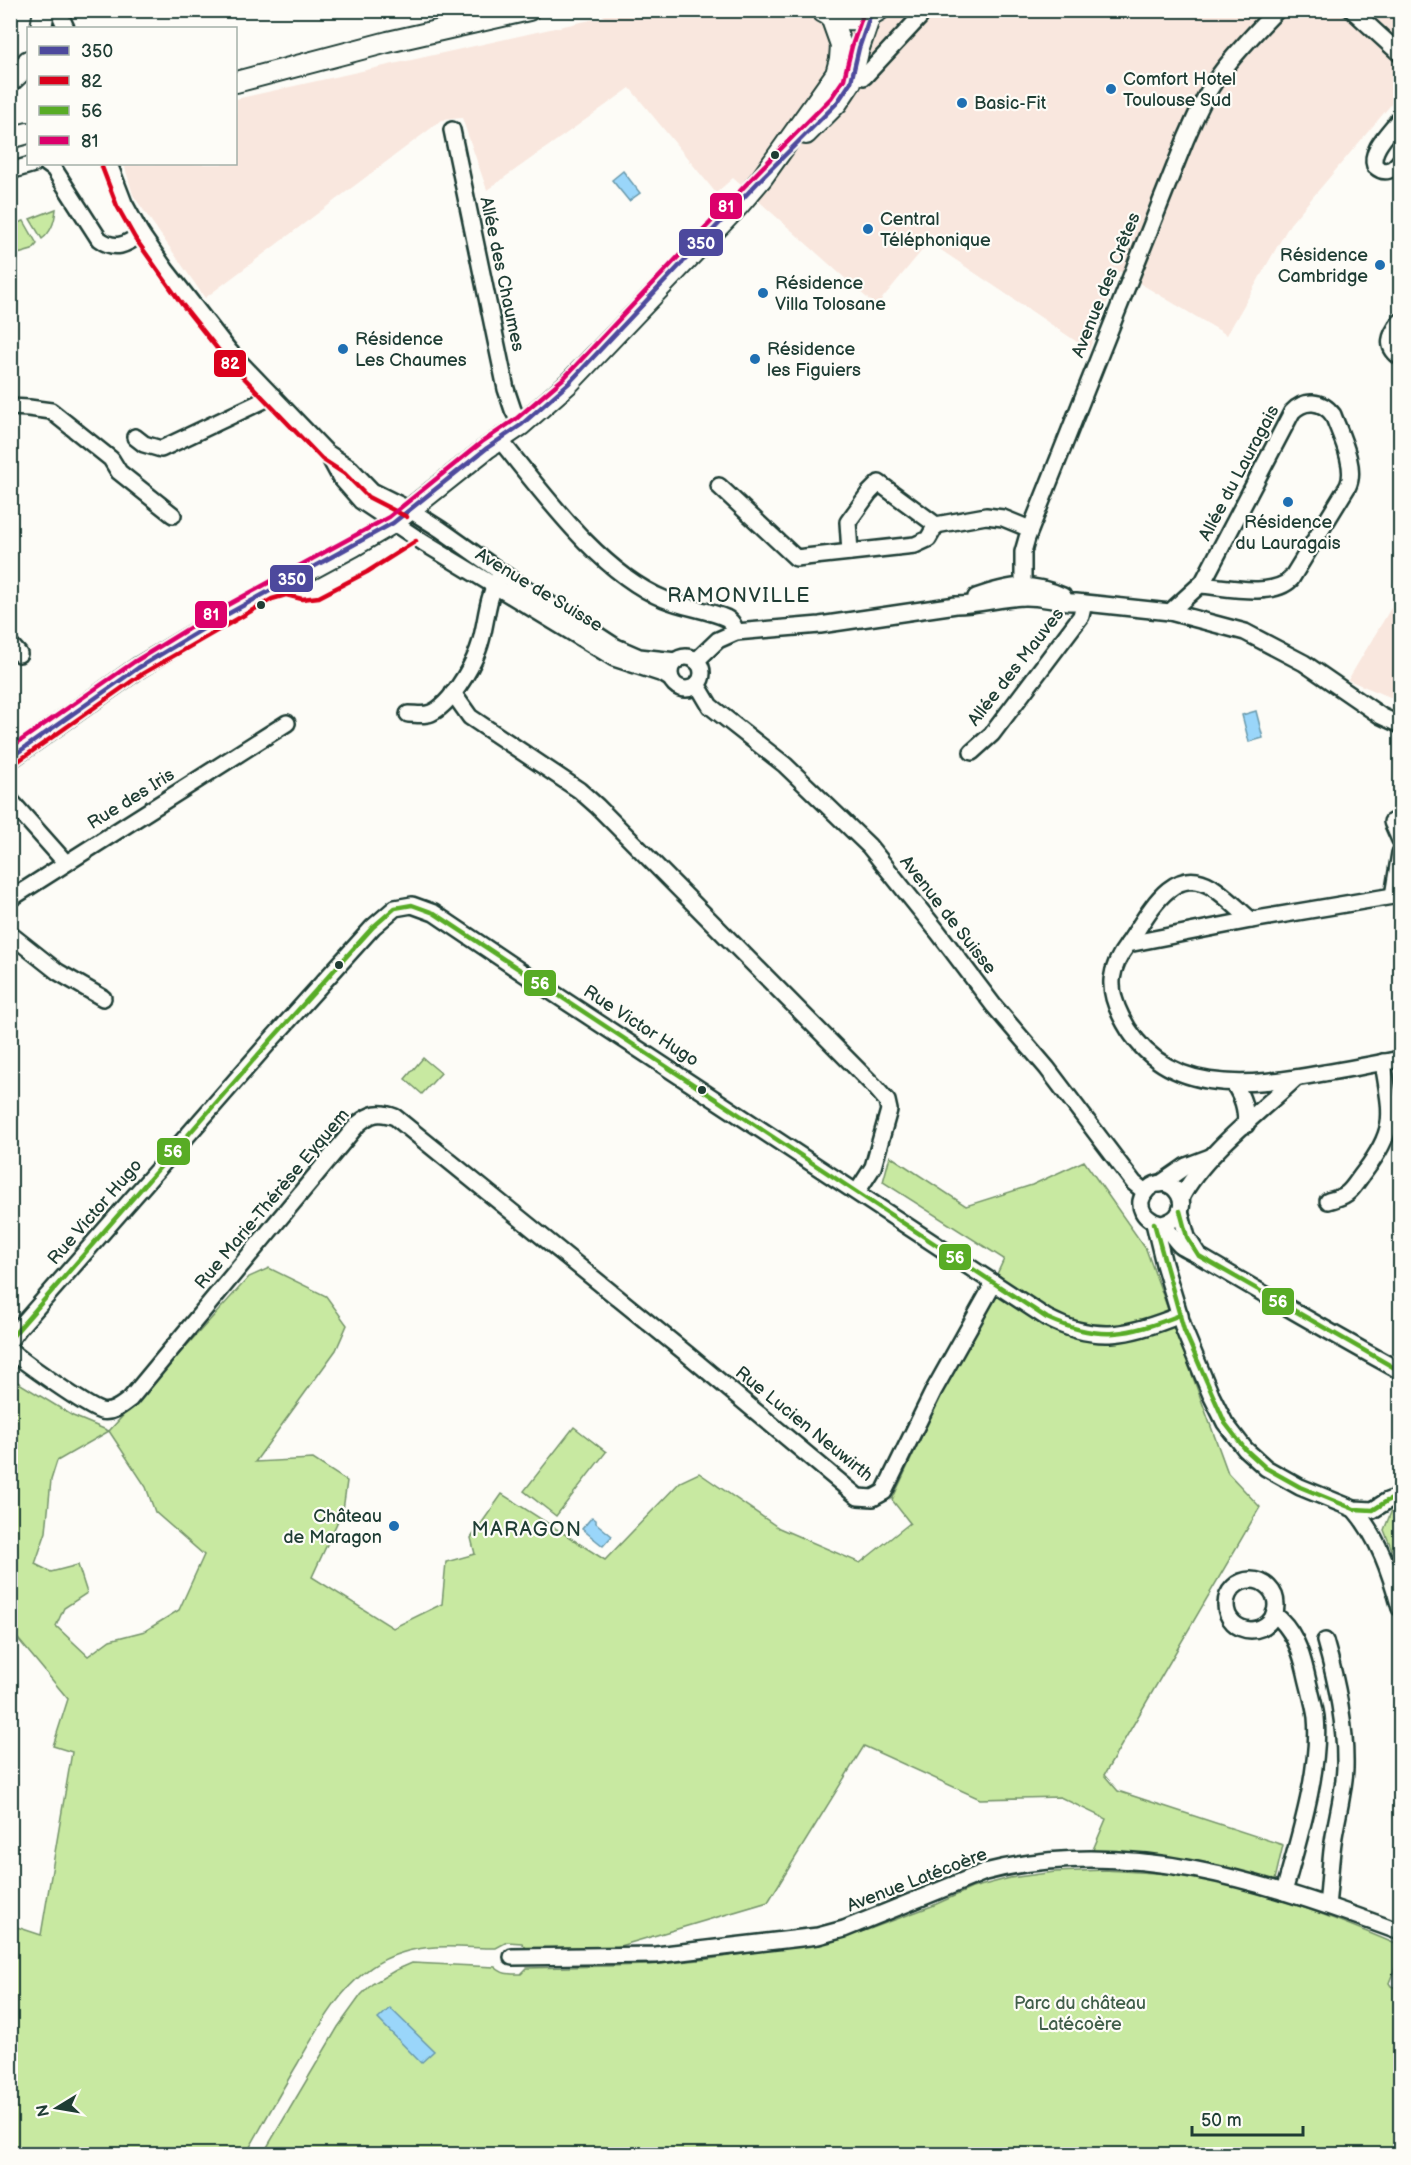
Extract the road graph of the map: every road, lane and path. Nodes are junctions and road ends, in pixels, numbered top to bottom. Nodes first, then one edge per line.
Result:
1 (44, 10) edge
2 (529, 10) edge
3 (923, 10) edge
4 (1277, 10) edge
5 (1352, 10) edge
6 (877, 12) edge
7 (826, 14) edge
8 (41, 27) edge
9 (1401, 54) edge
10 (27, 66) edge
11 (864, 77) dead end
12 (10, 82) edge
13 (237, 82) edge
14 (1401, 118) edge
15 (452, 130) dead end
16 (27, 133) edge
17 (10, 138) edge
18 (1401, 161) edge
19 (31, 165) edge
20 (48, 165) edge
21 (109, 165) edge
22 (10, 171) edge
23 (762, 178) junction
24 (141, 234) junction
25 (1401, 322) edge
26 (1401, 357) edge
27 (273, 396) junction
28 (10, 407) edge
29 (521, 424) junction
30 (135, 437) dead end
31 (500, 440) junction
32 (327, 453) junction
33 (719, 486) dead end
34 (410, 510) junction
35 (173, 515) dead end
36 (393, 523) junction
37 (936, 525) junction
38 (1030, 529) junction
39 (850, 552) junction
40 (498, 580) junction
41 (1201, 585) junction
42 (1023, 591) junction
43 (1080, 602) junction
44 (1170, 612) junction
45 (736, 632) junction
46 (676, 661) junction
47 (696, 661) junction
48 (671, 679) junction
49 (697, 684) junction
50 (453, 693) junction
51 (408, 714) dead end
52 (287, 723) dead end
53 (1401, 725) edge
54 (972, 752) dead end
55 (10, 758) edge
56 (10, 800) edge
57 (1392, 822) dead end
58 (1401, 840) edge
59 (1401, 853) edge
60 (66, 863) junction
61 (1397, 896) edge
62 (10, 899) edge
63 (1251, 920) junction
64 (10, 933) edge
65 (1128, 944) junction
66 (103, 998) dead end
67 (1401, 1059) edge
68 (1383, 1062) junction
69 (1296, 1078) junction
70 (1234, 1084) junction
71 (1246, 1125) junction
72 (1213, 1156) junction
73 (1160, 1184) junction
74 (857, 1192) junction
75 (1145, 1192) junction
76 (1328, 1201) dead end
77 (1181, 1205) junction
78 (1158, 1223) junction
79 (1199, 1256) junction
80 (994, 1283) junction
81 (1180, 1315) junction
82 (10, 1340) edge
83 (10, 1350) edge
84 (687, 1354) joint
85 (1401, 1371) edge
86 (1401, 1496) edge
87 (1354, 1509) junction
88 (1401, 1608) edge
89 (1274, 1614) dead end
90 (1325, 1641) dead end
91 (1284, 1892) junction
92 (1327, 1905) junction
93 (1401, 1932) edge
94 (512, 1957) dead end

1 - 8 main road
2 - 13 main road
3 - 11 street
4 - 38 street, Avenue des Crêtes
5 - 9 street
6 - 7 main road
6 - 23 main road
7 - 23 main road
10 - 12 main road
14 - 18 street
15 - 29 street, Allée des Chaumes
16 - 17 main road
19 - 22 street
20 - 24 street
21 - 24 street
23 - 29 main road
24 - 27 street
25 - 26 street
27 - 30 street
27 - 32 street
28 - 35 street
29 - 31 main road
31 - 34 main road
31 - 45 street
32 - 34 street, Avenue de Suisse
32 - 36 street, Avenue de Suisse
33 - 39 street
34 - 36 main road
34 - 40 street, Avenue de Suisse
36 - 40 street, Avenue de Suisse
36 - 55 main road
37 - 38 street
37 - 39 street
37 - 39 street
38 - 42 street, Avenue des Crêtes
40 - 46 street, Avenue de Suisse
40 - 48 street, Avenue de Suisse
40 - 50 street
41 - 41 street, Allée du Lauragais
41 - 44 street, Allée du Lauragais
42 - 43 street
42 - 45 street
43 - 44 street
43 - 54 street, Allée des Mauves
44 - 53 street
45 - 47 street
46 - 47 street
46 - 48 street
47 - 49 street
48 - 49 street
49 - 75 street, Avenue de Suisse
50 - 51 street
50 - 74 street
52 - 60 street, Rue des Iris
56 - 60 street
57 - 58 street
59 - 61 street
60 - 62 street, Rue des Iris
61 - 63 street
63 - 65 street
63 - 65 street
64 - 66 street
65 - 70 street
67 - 68 street
68 - 69 street
68 - 76 street
69 - 70 street
69 - 71 street
70 - 71 street
71 - 72 street
72 - 73 street
72 - 77 street
73 - 75 street
73 - 77 street
74 - 80 street, Rue Victor Hugo
74 - 82 street, Rue Victor Hugo
75 - 78 street
77 - 78 street
77 - 79 street
78 - 79 street
78 - 81 street
79 - 85 street
80 - 81 street, Rue Victor Hugo
80 - 84 street, Rue Lucien Neuwirth
81 - 87 street
83 - 84 street, Rue Marie-Thérèse Eyquem
86 - 87 street
87 - 88 street
89 - 91 street
90 - 92 street
91 - 92 street, Avenue Latécoère
91 - 94 street, Avenue Latécoère
92 - 93 street, Avenue Latécoère

